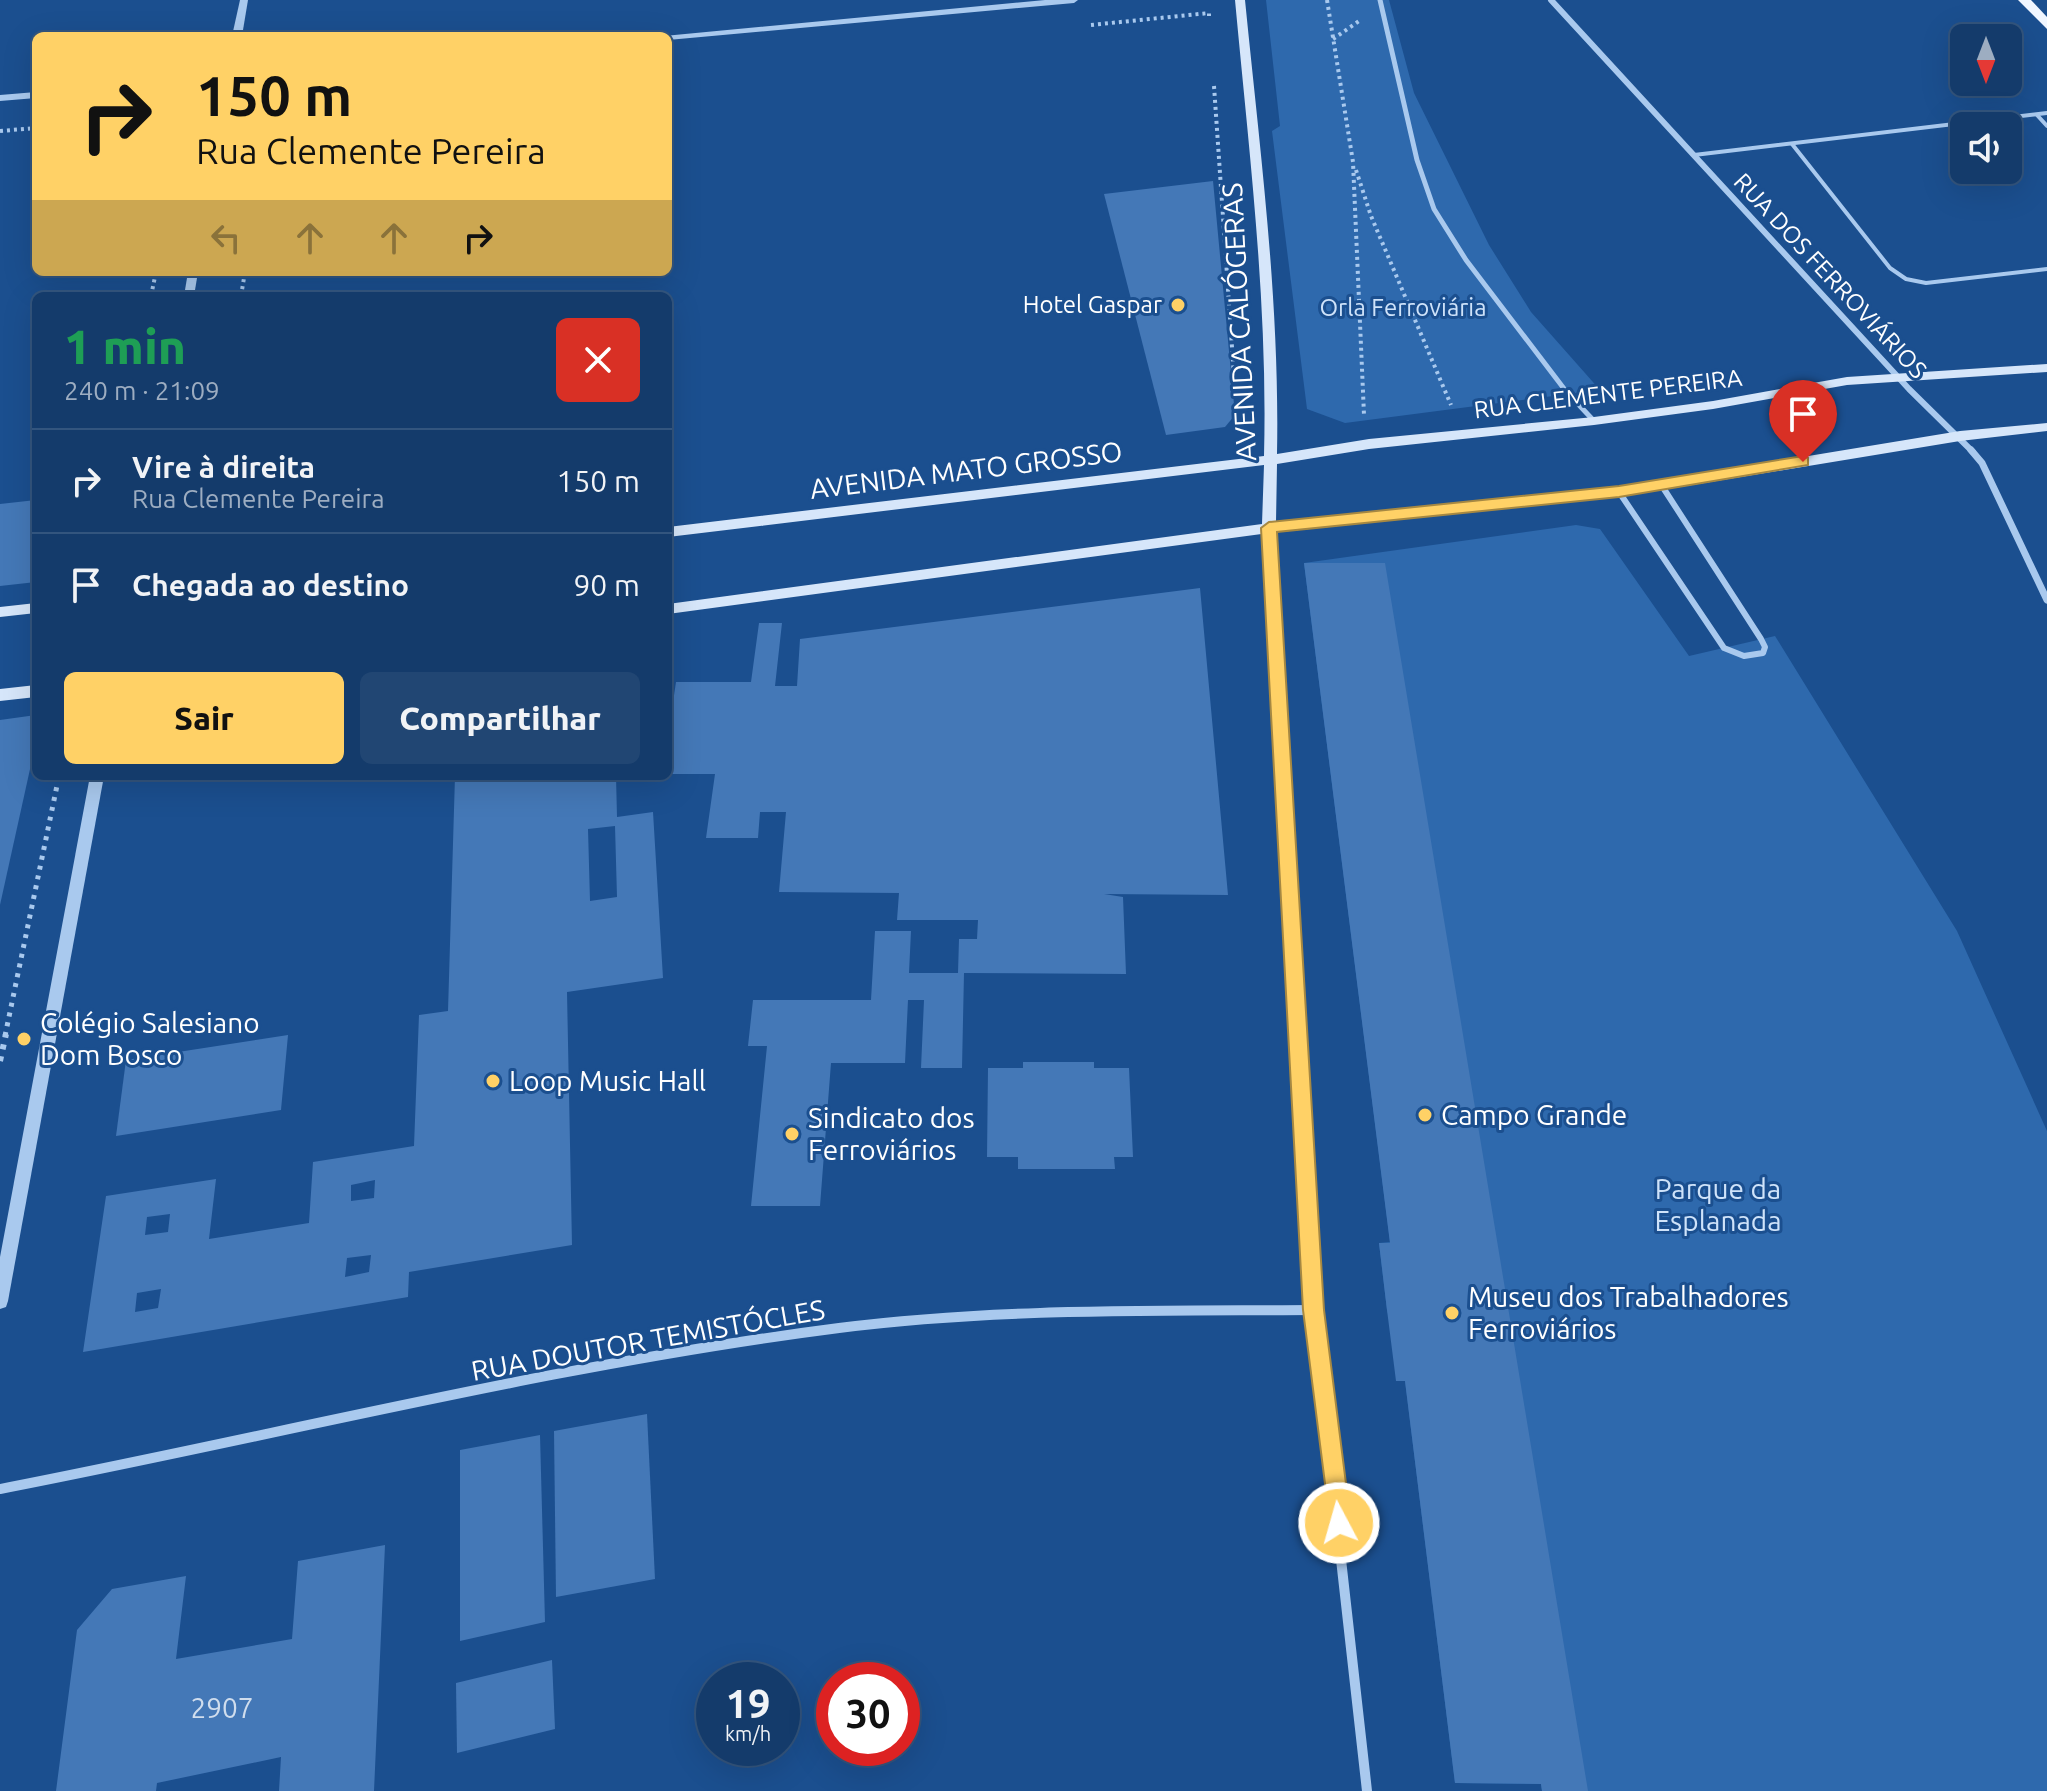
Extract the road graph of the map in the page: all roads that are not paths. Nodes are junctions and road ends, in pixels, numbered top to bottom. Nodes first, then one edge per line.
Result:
1 (244, 0) edge
2 (1074, 0) edge
3 (1240, 0) edge
4 (1380, 0) edge
5 (1551, 0) edge
6 (2024, 0) edge
7 (2047, 25) edge
8 (238, 32) edge
9 (672, 37) edge
10 (32, 95) edge
11 (0, 98) edge
12 (2047, 113) edge
13 (2037, 115) junction
14 (2047, 126) edge
15 (1792, 144) junction
16 (1694, 155) junction
17 (2047, 269) edge
18 (2047, 368) edge
19 (1900, 379) junction
20 (1594, 421) junction
21 (2047, 427) edge
22 (1960, 436) junction
23 (1271, 460) junction
24 (1662, 486) junction
25 (1619, 492) junction
26 (1269, 528) junction
27 (672, 532) edge
28 (2047, 600) edge
29 (32, 608) edge
30 (672, 608) edge
31 (0, 612) edge
32 (32, 691) edge
33 (0, 695) edge
34 (96, 780) edge
35 (0, 1301) edge
36 (1313, 1310) junction
37 (0, 1489) edge
38 (1367, 1791) edge

1 - 8 street
2 - 9 street
3 - 23 main road, AVENIDA CALÓGERAS
4 - 20 street
5 - 16 street, RUA DOS FERROVIÁRIOS
6 - 7 main road
10 - 11 street
12 - 13 lane
13 - 14 lane
13 - 15 lane
15 - 16 lane
15 - 17 lane
16 - 19 street, RUA DOS FERROVIÁRIOS
18 - 19 main road, RUA CLEMENTE PEREIRA
19 - 20 main road, RUA CLEMENTE PEREIRA
19 - 22 street, RUA DOS FERROVIÁRIOS
20 - 23 main road, RUA CLEMENTE PEREIRA
21 - 22 main road
22 - 24 main road
22 - 28 street, RUA DOS FERROVIÁRIOS
23 - 26 main road, AVENIDA CALÓGERAS
23 - 27 main road, AVENIDA MATO GROSSO
24 - 25 main road
24 - 25 lane
25 - 26 main road
26 - 30 main road
26 - 36 street, AVENIDA CALÓGERAS
29 - 31 main road
32 - 33 main road
34 - 35 street
36 - 37 street, RUA DOUTOR TEMISTÓCLES
36 - 38 street, AVENIDA CALÓGERAS

